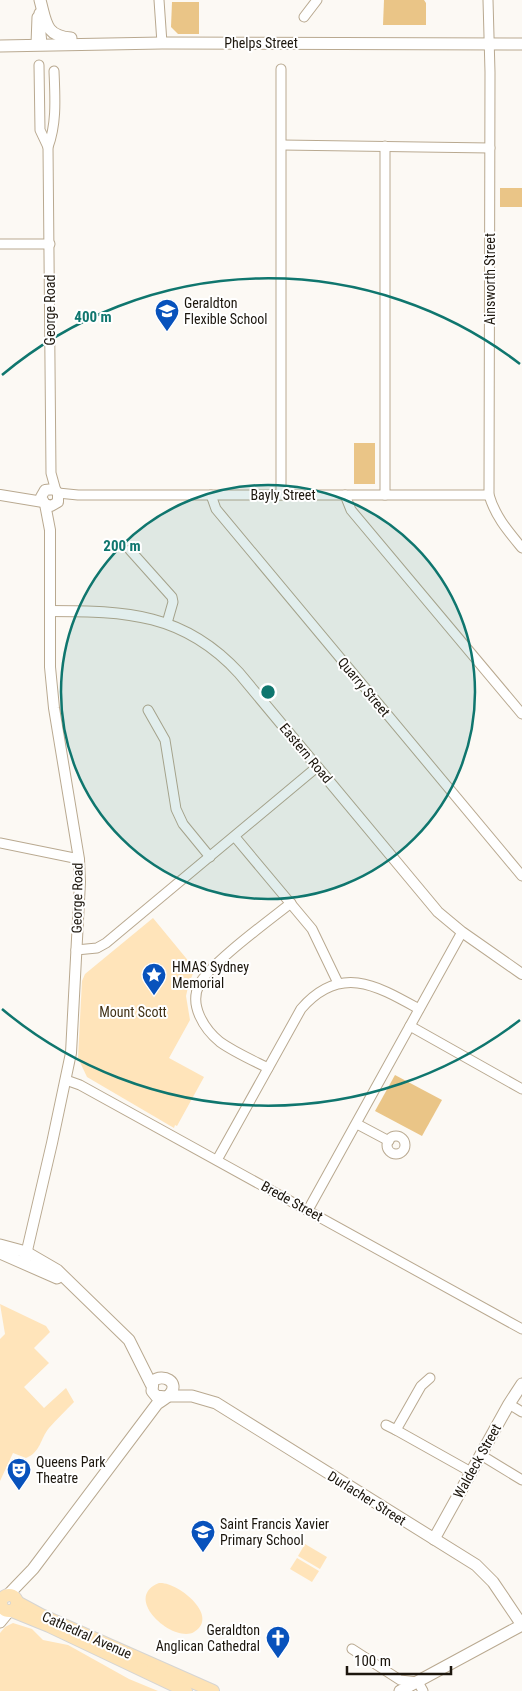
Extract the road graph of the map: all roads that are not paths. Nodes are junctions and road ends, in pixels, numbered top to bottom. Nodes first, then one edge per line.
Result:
1 (159, 0) edge
2 (317, 0) edge
3 (39, 1) edge
4 (490, 1) edge
5 (304, 17) dead end
6 (162, 43) junction
7 (490, 43) junction
8 (39, 44) junction
9 (118, 44) junction
10 (522, 44) edge
11 (0, 46) edge
12 (39, 64) dead end
13 (281, 69) dead end
14 (54, 71) dead end
15 (282, 145) junction
16 (385, 146) junction
17 (48, 147) junction
18 (490, 148) junction
19 (0, 244) edge
20 (50, 244) junction
21 (51, 473) junction
22 (44, 491) junction
23 (0, 495) edge
24 (212, 495) junction
25 (281, 495) junction
26 (345, 495) junction
27 (489, 495) junction
28 (385, 496) junction
29 (23, 497) junction
30 (57, 498) junction
31 (44, 503) junction
32 (50, 530) junction
33 (522, 548) edge
34 (130, 550) dead end
35 (50, 611) junction
36 (167, 624) junction
37 (148, 710) dead end
38 (522, 714) edge
39 (317, 767) junction
40 (235, 837) junction
41 (0, 842) edge
42 (210, 857) junction
43 (79, 860) junction
44 (522, 876) edge
45 (291, 903) junction
46 (462, 932) junction
47 (76, 950) junction
48 (522, 974) edge
49 (338, 983) junction
50 (419, 1009) junction
51 (410, 1026) junction
52 (268, 1068) junction
53 (66, 1080) junction
54 (522, 1089) edge
55 (357, 1124) junction
56 (389, 1141) dead end
57 (217, 1160) junction
58 (308, 1210) junction
59 (0, 1245) edge
60 (0, 1253) edge
61 (25, 1257) junction
62 (520, 1326) edge
63 (141, 1361) junction
64 (430, 1378) dead end
65 (168, 1380) junction
66 (522, 1384) edge
67 (151, 1386) junction
68 (192, 1396) junction
69 (167, 1397) junction
70 (509, 1404) junction
71 (522, 1412) edge
72 (143, 1422) junction
73 (386, 1425) dead end
74 (396, 1430) junction
75 (481, 1455) junction
76 (471, 1472) junction
77 (522, 1480) edge
78 (434, 1539) junction
79 (6, 1603) edge
80 (0, 1622) edge
81 (522, 1626) edge
82 (352, 1649) dead end
83 (420, 1686) edge
84 (186, 1691) edge
85 (213, 1691) edge
86 (400, 1691) edge

1 - 6 street
2 - 5 street
3 - 8 street
3 - 9 main road
4 - 7 street, Ainsworth Street
6 - 7 main road, Phelps Street
6 - 9 main road, Phelps Street
7 - 10 main road, Phelps Street
7 - 18 street, Ainsworth Street
8 - 9 main road, Phelps Street
8 - 11 main road, Phelps Street
12 - 17 street, George Road
13 - 15 street
14 - 17 street, George Road
15 - 16 street
15 - 25 street
16 - 18 street
16 - 28 street
17 - 20 street, George Road
18 - 27 street, Ainsworth Street
19 - 20 street
20 - 21 street, George Road
21 - 22 street, George Road
21 - 30 street, George Road
22 - 29 street
22 - 30 street
22 - 31 street
23 - 29 street
24 - 25 street, Bayly Street
24 - 30 street, Bayly Street
24 - 44 street, Quarry Street
25 - 26 street, Bayly Street
26 - 28 street, Bayly Street
26 - 38 street
27 - 28 street, Bayly Street
27 - 33 street, Ainsworth Street
29 - 31 street
30 - 31 street
30 - 32 street, George Road
31 - 32 street, George Road
32 - 35 street, George Road
34 - 36 street
35 - 36 street, Eastern Road
35 - 43 street, George Road
36 - 39 street, Eastern Road
37 - 42 street
39 - 40 street
39 - 46 street, Eastern Road
40 - 42 street
40 - 45 street
41 - 43 street
42 - 47 street
43 - 47 street, George Road
45 - 49 street
45 - 52 street
46 - 48 street, Eastern Road
46 - 50 street
47 - 53 street, George Road
49 - 50 street
49 - 52 street
50 - 51 street
51 - 54 street
51 - 55 street
52 - 57 street
53 - 57 street, Brede Street
53 - 61 street, George Road
55 - 56 street
55 - 58 street
57 - 58 street, Brede Street
58 - 62 street, Brede Street
59 - 61 main road, Durlacher Street
60 - 61 main road, Durlacher Street
61 - 63 main road, Durlacher Street
63 - 65 main road, Durlacher Street
63 - 67 main road, Durlacher Street
64 - 74 street
65 - 67 main road
65 - 68 main road, Durlacher Street
65 - 69 main road
66 - 70 main road, Waldeck Street
67 - 69 main road
67 - 72 main road
68 - 69 main road, Durlacher Street
68 - 78 main road, Durlacher Street
69 - 72 main road
70 - 71 street
70 - 75 main road, Waldeck Street
72 - 79 main road
73 - 74 street
74 - 76 street
75 - 76 main road, Waldeck Street
75 - 77 street
76 - 78 main road, Waldeck Street
78 - 81 main road, Durlacher Street
79 - 80 main road
79 - 84 main road, Cathedral Avenue
79 - 85 main road, Cathedral Avenue
81 - 83 main road
82 - 83 street
83 - 86 main road

